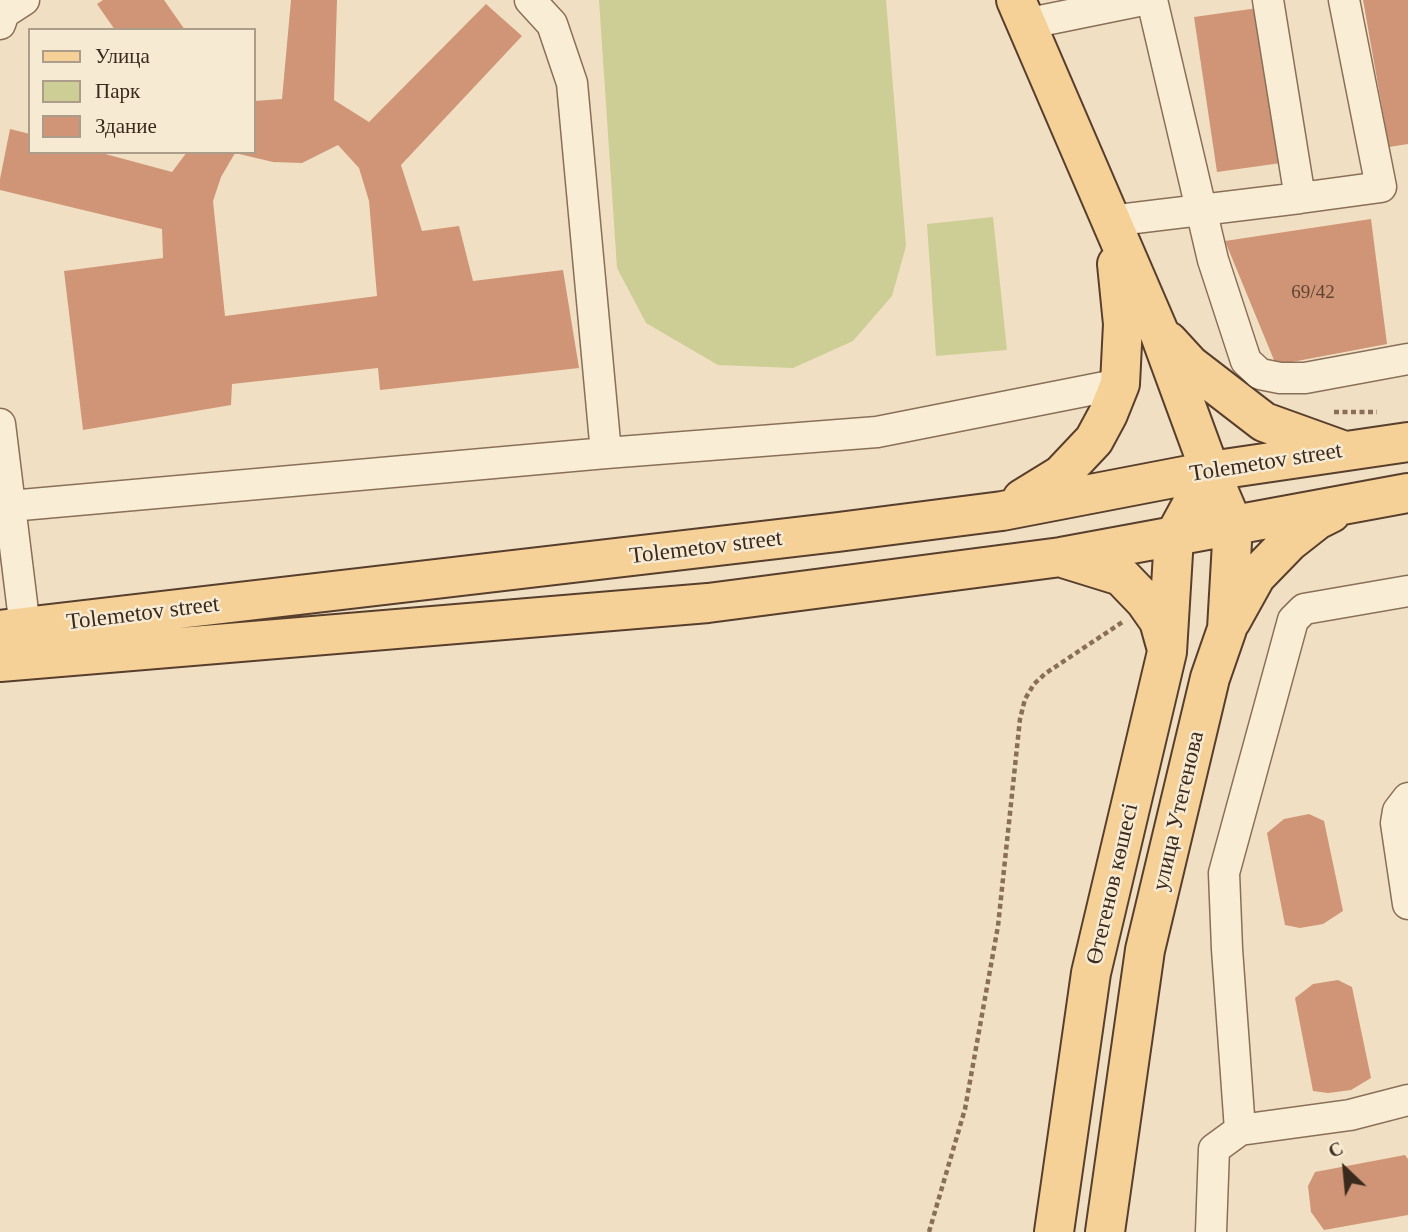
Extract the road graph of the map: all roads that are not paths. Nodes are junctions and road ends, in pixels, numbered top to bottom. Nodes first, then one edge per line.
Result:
1 (530, 0) edge
2 (1143, 0) edge
3 (1152, 0) edge
4 (1268, 0) edge
5 (1344, 0) edge
6 (1020, 12) edge
7 (1300, 198) junction
8 (1200, 209) junction
9 (1112, 226) junction
10 (1159, 332) junction
11 (1408, 359) edge
12 (1120, 384) junction
13 (0, 424) edge
14 (1408, 442) edge
15 (1346, 451) junction
16 (606, 453) junction
17 (1210, 471) junction
18 (1408, 494) edge
19 (1354, 502) junction
20 (10, 506) junction
21 (1002, 511) junction
22 (1233, 525) junction
23 (1174, 537) junction
24 (1061, 557) junction
25 (1408, 590) edge
26 (12, 629) edge
27 (1227, 629) junction
28 (1167, 652) junction
29 (0, 662) edge
30 (1408, 798) edge
31 (1408, 904) edge
32 (1408, 1100) edge
33 (1240, 1130) junction
34 (1054, 1232) edge
35 (1105, 1232) edge
36 (1211, 1232) edge

1 - 16 street
2 - 6 street
3 - 8 street
4 - 7 street
5 - 7 street
6 - 9 main road, улица Утегенова
7 - 8 street
8 - 9 street
8 - 11 street
9 - 10 main road, улица Утегенова
9 - 12 main road
10 - 15 main road
10 - 17 main road, улица Утегенова
12 - 16 street
12 - 21 main road
13 - 20 street
14 - 15 main road, Tolemetov street
15 - 17 main road, Tolemetov street
16 - 20 street
17 - 21 main road, Tolemetov street
17 - 22 main road, улица Утегенова
17 - 23 main road
18 - 19 main road, Tolemetov street
19 - 22 main road, Tolemetov street
19 - 27 main road
20 - 26 street
21 - 26 main road, Tolemetov street
22 - 23 main road, Tolemetov street
22 - 27 main road, улица Утегенова
23 - 24 main road, Tolemetov street
23 - 28 main road, Өтегенов көшесі
24 - 28 main road
24 - 29 main road, Tolemetov street
25 - 33 street
27 - 35 main road, улица Утегенова
28 - 34 main road, Өтегенов көшесі
30 - 31 street
32 - 33 street
33 - 36 street

